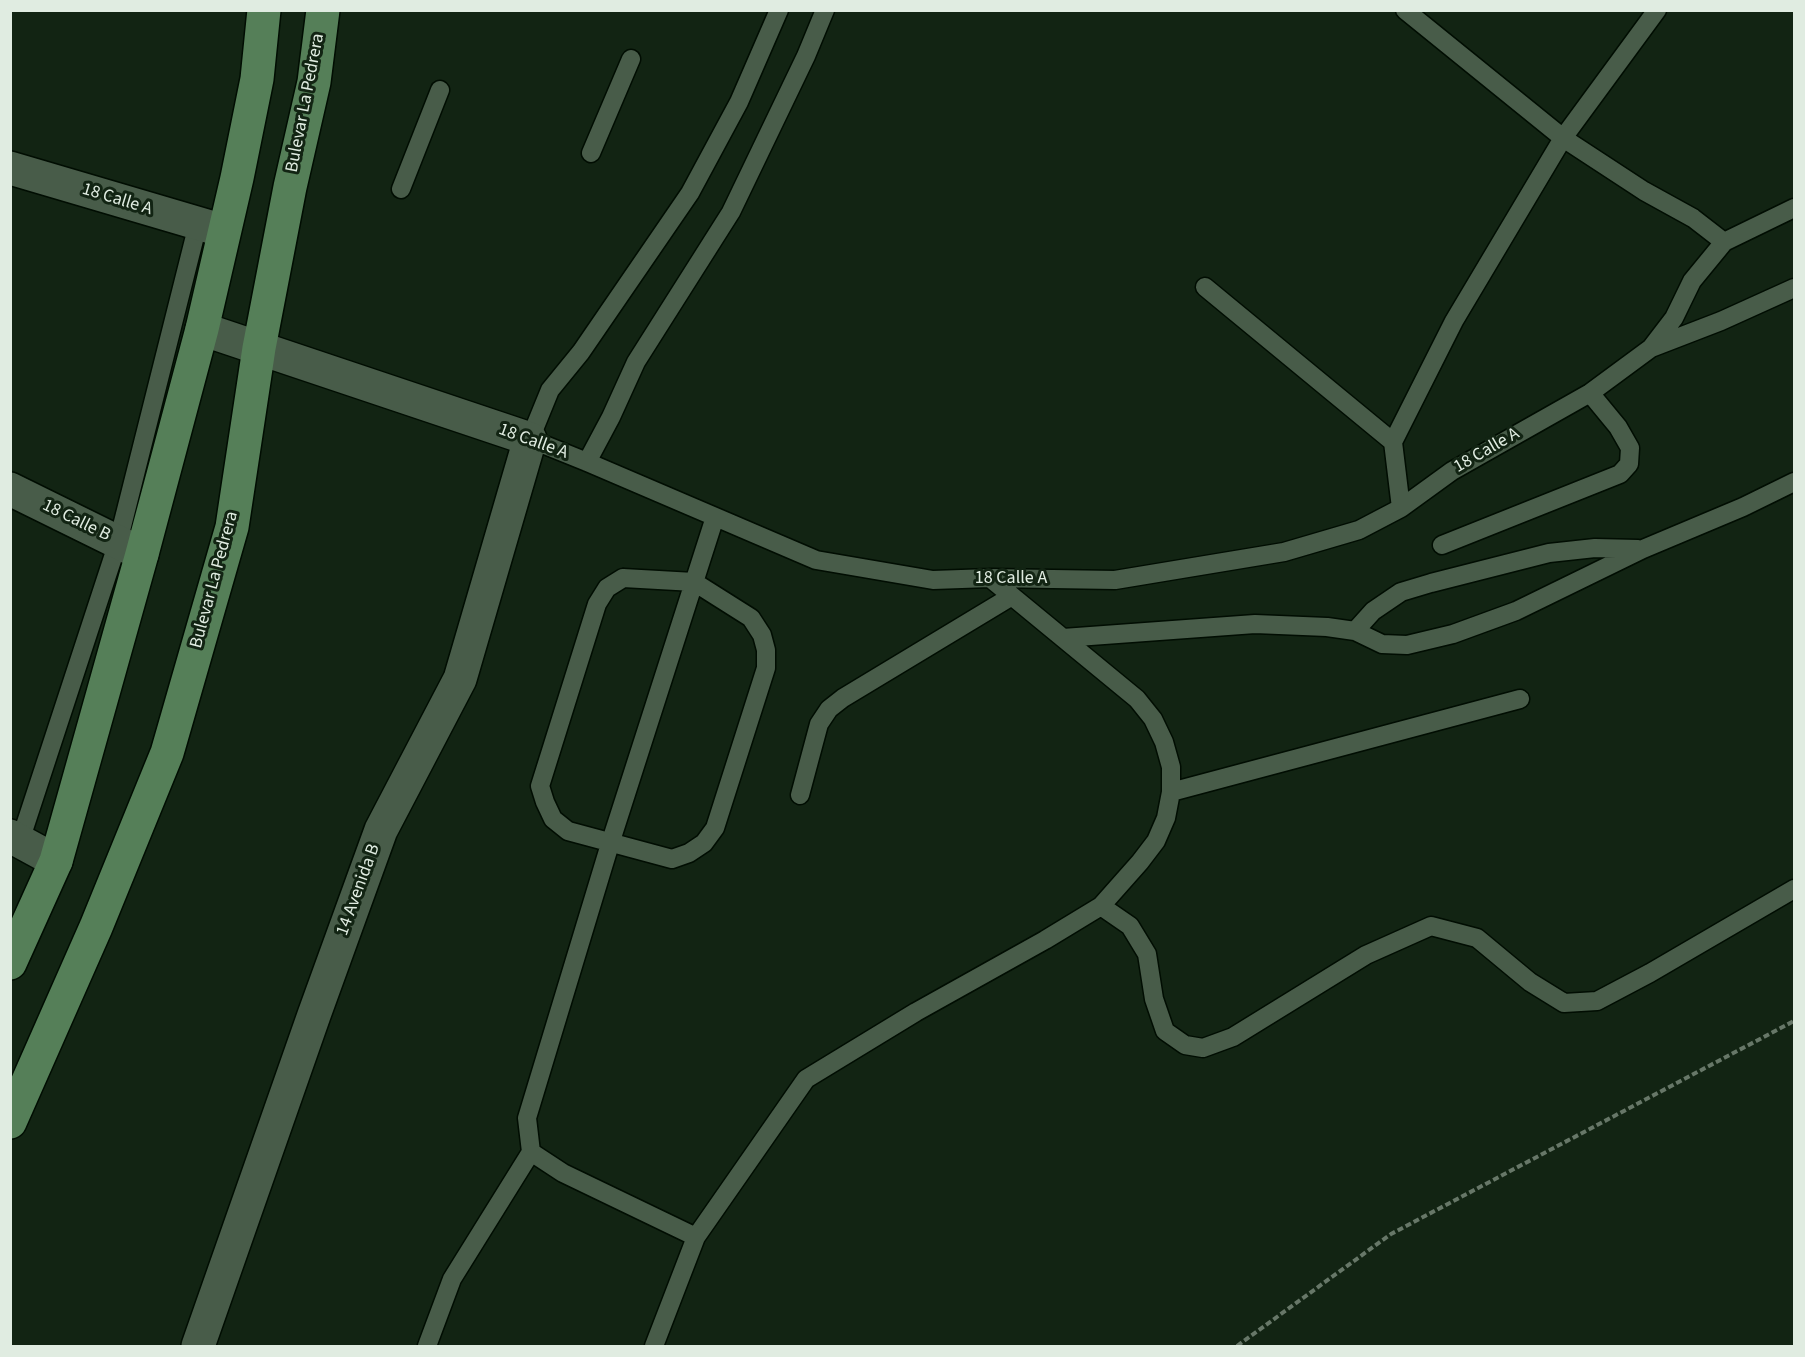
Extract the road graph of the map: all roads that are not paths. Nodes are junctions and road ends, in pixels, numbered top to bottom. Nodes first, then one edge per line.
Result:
1 (264, 10) edge
2 (323, 10) edge
3 (779, 10) edge
4 (825, 10) edge
5 (1405, 10) edge
6 (1657, 10) edge
7 (631, 59) dead end
8 (440, 90) dead end
9 (1563, 138) junction
10 (591, 153) dead end
11 (10, 168) edge
12 (401, 189) dead end
13 (1794, 208) edge
14 (211, 227) junction
15 (1724, 242) junction
16 (1205, 287) dead end
17 (1794, 289) edge
18 (202, 329) junction
19 (260, 348) junction
20 (1651, 348) junction
21 (1590, 393) junction
22 (530, 439) junction
23 (1394, 442) junction
24 (587, 462) junction
25 (1794, 482) edge
26 (10, 489) edge
27 (1401, 508) junction
28 (715, 517) junction
29 (1442, 545) dead end
30 (130, 548) junction
31 (1643, 549) junction
32 (990, 578) junction
33 (694, 582) junction
34 (1012, 596) junction
35 (1355, 631) junction
36 (1063, 638) junction
37 (1520, 699) dead end
38 (1171, 792) junction
39 (800, 795) dead end
40 (15, 838) edge
41 (610, 844) junction
42 (56, 861) junction
43 (1794, 889) edge
44 (1101, 906) junction
45 (10, 963) edge
46 (10, 1122) edge
47 (531, 1152) junction
48 (696, 1237) junction
49 (198, 1347) edge
50 (427, 1347) edge
51 (654, 1347) edge

1 - 14 main road
2 - 19 main road, Bulevar La Pedrera
3 - 22 lane
4 - 24 lane
5 - 9 lane
6 - 9 lane
7 - 10 lane
8 - 12 lane
9 - 15 lane
9 - 23 lane
11 - 14 street, 18 Calle A
13 - 15 lane
14 - 18 main road
14 - 30 lane
15 - 20 lane
16 - 23 lane
17 - 20 lane, 18 Calle A
18 - 19 street, 18 Calle A
18 - 30 main road
19 - 22 street, 18 Calle A
19 - 46 main road, Bulevar La Pedrera
20 - 21 lane, 18 Calle A
21 - 27 lane, 18 Calle A
21 - 29 lane
22 - 24 lane, 18 Calle A
22 - 49 street, 14 Avenida B
23 - 27 lane
24 - 28 lane, 18 Calle A
25 - 31 lane
26 - 30 street, 18 Calle B
27 - 32 lane, 18 Calle A
28 - 32 lane, 18 Calle A
28 - 33 lane
30 - 40 lane
30 - 42 main road
31 - 35 lane
31 - 35 lane
32 - 34 lane
33 - 41 lane
33 - 41 lane
33 - 41 lane
34 - 36 lane
34 - 39 lane
35 - 36 lane
36 - 38 lane
37 - 38 lane
38 - 44 lane
40 - 42 street
41 - 47 lane
42 - 45 main road
43 - 44 lane
44 - 48 lane
47 - 48 lane
47 - 50 lane
48 - 51 lane

